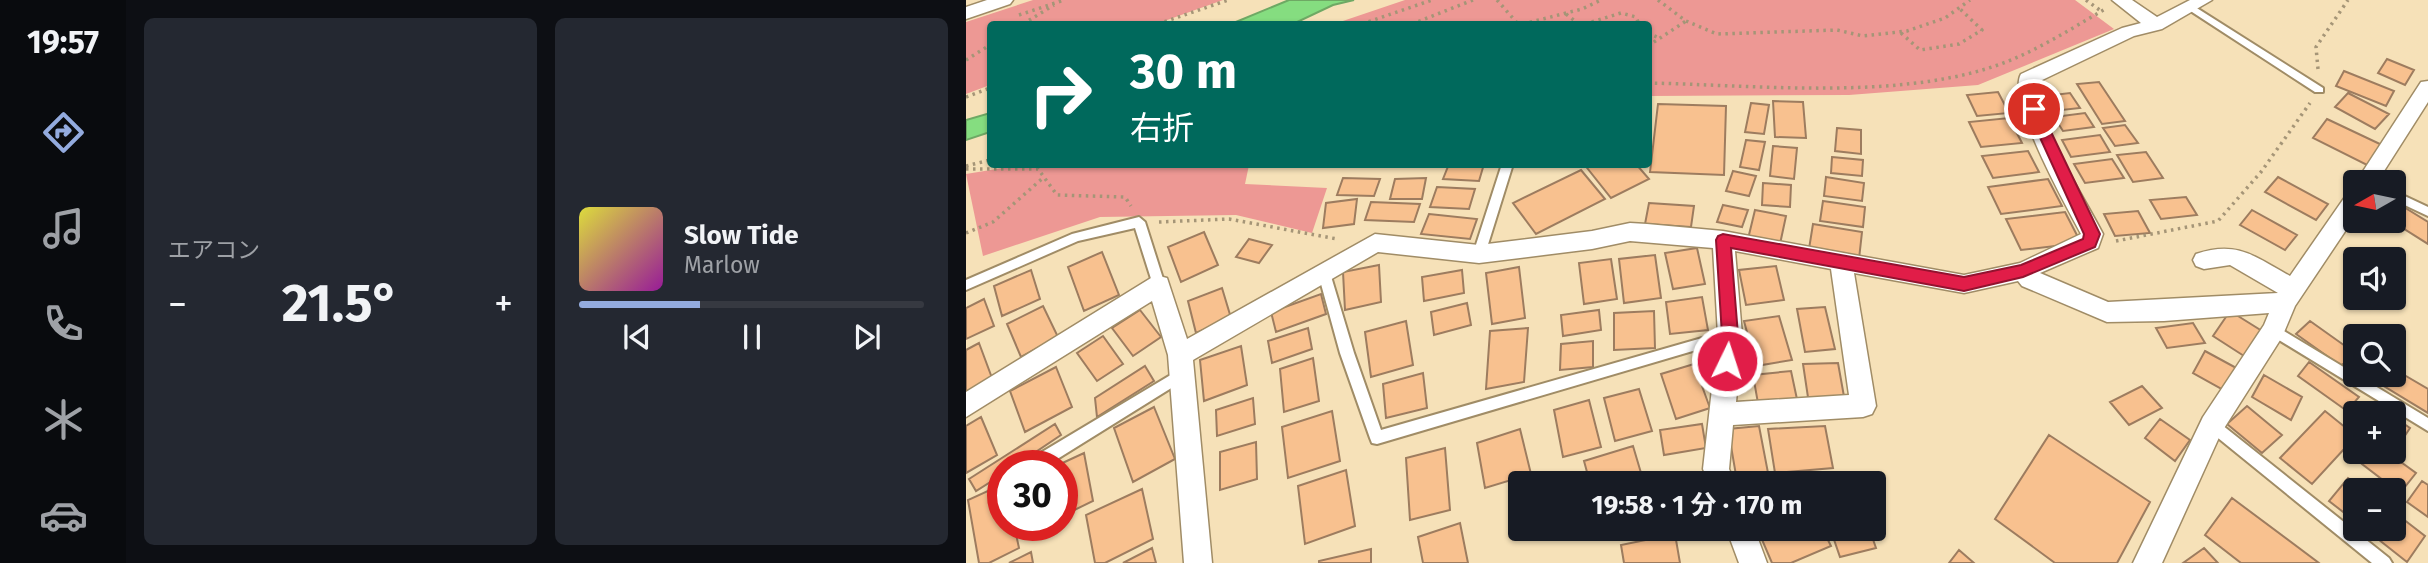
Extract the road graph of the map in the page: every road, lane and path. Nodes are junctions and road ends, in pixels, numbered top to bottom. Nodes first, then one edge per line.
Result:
1 (1004, 0) edge
2 (1228, 0) edge
3 (1432, 0) edge
4 (1473, 0) edge
5 (1497, 0) edge
6 (1601, 0) edge
7 (1658, 0) edge
8 (1970, 0) edge
9 (2086, 0) edge
10 (2348, 0) edge
11 (1063, 1) edge
12 (2116, 3) edge
13 (2197, 4) edge
14 (1959, 8) junction
15 (2101, 11) junction
16 (966, 13) edge
17 (1566, 13) junction
18 (1014, 17) dead end
19 (1028, 21) edge
20 (1167, 21) edge
21 (1371, 21) edge
22 (1420, 21) edge
23 (1517, 21) edge
24 (1533, 21) edge
25 (1575, 21) edge
26 (1595, 21) edge
27 (1638, 21) edge
28 (1686, 21) junction
29 (2156, 25) junction
30 (1900, 32) junction
31 (1652, 35) edge
32 (1660, 39) junction
33 (1652, 44) edge
34 (987, 47) edge
35 (966, 60) edge
36 (1652, 83) edge
37 (2428, 87) edge
38 (987, 89) edge
39 (2319, 90) junction
40 (966, 97) edge
41 (987, 161) edge
42 (966, 168) edge
43 (1507, 168) edge
44 (2375, 170) edge
45 (1044, 177) junction
46 (2406, 201) edge
47 (2428, 212) edge
48 (2343, 216) edge
49 (1139, 222) junction
50 (966, 233) edge
51 (1723, 240) junction
52 (2090, 242) junction
53 (1375, 243) junction
54 (1479, 254) junction
55 (2204, 260) dead end
56 (1841, 262) junction
57 (2023, 271) junction
58 (1324, 273) junction
59 (966, 285) edge
60 (1159, 285) junction
61 (2290, 296) junction
62 (2274, 330) junction
63 (1730, 335) junction
64 (1182, 364) junction
65 (966, 406) edge
66 (1721, 414) junction
67 (2212, 425) junction
68 (2428, 425) edge
69 (1056, 450) edge
70 (1717, 471) edge
71 (1745, 541) edge
72 (1198, 563) edge
73 (1753, 563) edge
74 (2147, 563) edge
75 (2384, 563) edge

1 - 16 street
2 - 20 path
3 - 21 path
4 - 22 path
5 - 23 path
6 - 17 path
7 - 28 path
8 - 14 path
9 - 15 path
10 - 39 path
11 - 18 path
11 - 19 path
12 - 15 path
12 - 29 street
13 - 29 street
13 - 39 lane
14 - 30 path
14 - 30 path
15 - 36 path
17 - 24 path
17 - 25 path
26 - 27 path
28 - 30 path
28 - 32 path
29 - 52 street
31 - 32 path
32 - 33 path
34 - 35 path
37 - 44 street
38 - 40 path
39 - 52 path
41 - 42 path
42 - 45 path
43 - 54 lane
45 - 49 path
45 - 50 path
46 - 47 lane
48 - 61 street
49 - 53 path
49 - 59 lane
49 - 60 lane
51 - 54 street
51 - 56 street
51 - 63 street
52 - 57 street
53 - 54 street
53 - 58 street
55 - 61 street
56 - 57 street
56 - 66 street
57 - 61 street
58 - 63 lane
58 - 64 street
60 - 64 street
60 - 65 street
61 - 62 street
62 - 67 street
62 - 68 lane
63 - 66 street
64 - 69 lane
64 - 72 street
66 - 70 street
67 - 74 street
67 - 75 lane
71 - 73 street

